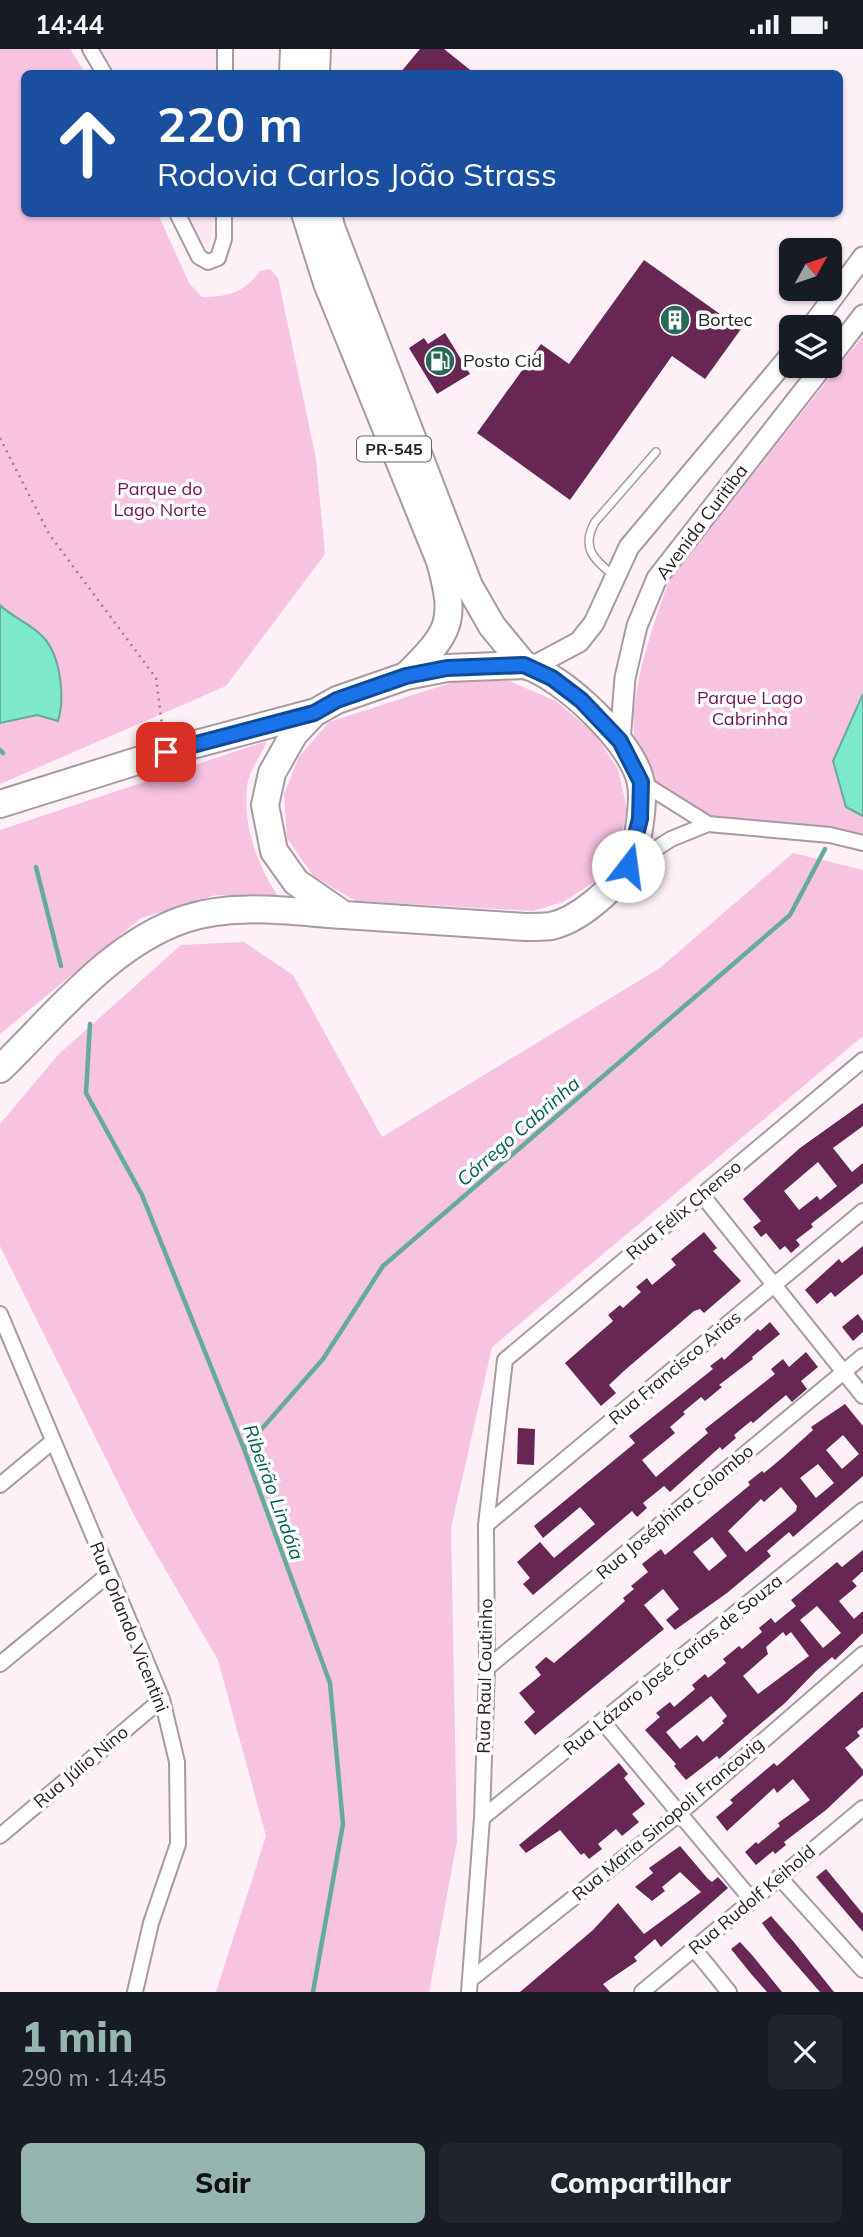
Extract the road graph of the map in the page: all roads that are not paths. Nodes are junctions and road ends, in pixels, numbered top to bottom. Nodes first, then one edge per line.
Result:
1 (90, 49) edge
2 (225, 49) edge
3 (294, 49) edge
4 (317, 49) edge
5 (102, 70) edge
6 (225, 70) edge
7 (293, 70) edge
8 (316, 70) edge
9 (179, 217) edge
10 (224, 217) edge
11 (305, 217) edge
12 (329, 217) edge
13 (863, 257) edge
14 (820, 315) edge
15 (863, 315) edge
16 (842, 342) edge
17 (779, 368) edge
18 (814, 378) edge
19 (656, 452) dead end
20 (614, 576) junction
21 (528, 666) junction
22 (406, 676) junction
23 (314, 713) junction
24 (620, 741) junction
25 (641, 782) junction
26 (0, 804) edge
27 (708, 824) junction
28 (863, 843) edge
29 (628, 866) junction
30 (344, 915) junction
31 (53, 1017) junction
32 (0, 1053) edge
33 (863, 1060) edge
34 (0, 1069) edge
35 (702, 1195) junction
36 (863, 1211) edge
37 (772, 1287) junction
38 (0, 1314) edge
39 (863, 1356) edge
40 (505, 1360) joint
41 (843, 1373) junction
42 (863, 1397) edge
43 (53, 1441) junction
44 (0, 1485) edge
45 (863, 1510) edge
46 (486, 1525) junction
47 (108, 1574) junction
48 (863, 1654) edge
49 (0, 1664) edge
50 (487, 1668) junction
51 (162, 1699) junction
52 (603, 1722) junction
53 (863, 1808) edge
54 (679, 1814) junction
55 (482, 1818) junction
56 (0, 1836) edge
57 (779, 1877) junction
58 (751, 1899) junction
59 (694, 1949) junction
60 (863, 1970) edge
61 (470, 1986) edge
62 (135, 1992) edge
63 (642, 1992) edge
64 (729, 1992) edge

1 - 5 street
2 - 6 street
3 - 7 highway
4 - 8 highway
9 - 10 street
11 - 22 highway, PR-545
12 - 21 highway, PR-545
13 - 14 street
15 - 16 street
17 - 20 street, Avenida Curitiba
18 - 24 street, Avenida Curitiba
19 - 20 lane
20 - 21 street, Avenida Curitiba
21 - 22 highway
21 - 24 highway
22 - 23 highway
23 - 26 highway
23 - 30 highway
24 - 25 highway
25 - 27 street
25 - 29 highway
27 - 28 street
27 - 29 street
29 - 30 highway
30 - 31 highway
31 - 32 highway
31 - 34 highway
33 - 35 street, Rua Félix Chenso
35 - 37 street
35 - 40 street, Rua Félix Chenso
36 - 37 street, Rua Francisco Arias
37 - 41 street
37 - 46 street, Rua Francisco Arias
38 - 43 street, Rua Orlando Vicentini
39 - 41 street, Rua Joséphina Colombo
40 - 46 street, Rua Raul Coutinho
41 - 42 street
41 - 50 street, Rua Joséphina Colombo
43 - 44 street
43 - 47 street, Rua Orlando Vicentini
45 - 52 street, Rua Lázaro José Carias de Souza
46 - 50 street, Rua Raul Coutinho
47 - 49 street
47 - 51 street, Rua Orlando Vicentini
48 - 54 street, Rua Maria Sinopoli Francovig
50 - 55 street, Rua Raul Coutinho
51 - 56 street, Rua Júlio Nino
51 - 62 street, Rua Orlando Vicentini
52 - 54 street
52 - 55 street, Rua Lázaro José Carias de Souza
53 - 57 street, Rua Rudolf Keihold
54 - 58 street
54 - 61 street, Rua Maria Sinopoli Francovig
55 - 61 street, Rua Raul Coutinho
57 - 58 street, Rua Rudolf Keihold
57 - 60 street
58 - 59 street, Rua Rudolf Keihold
59 - 63 street, Rua Rudolf Keihold
59 - 64 street

